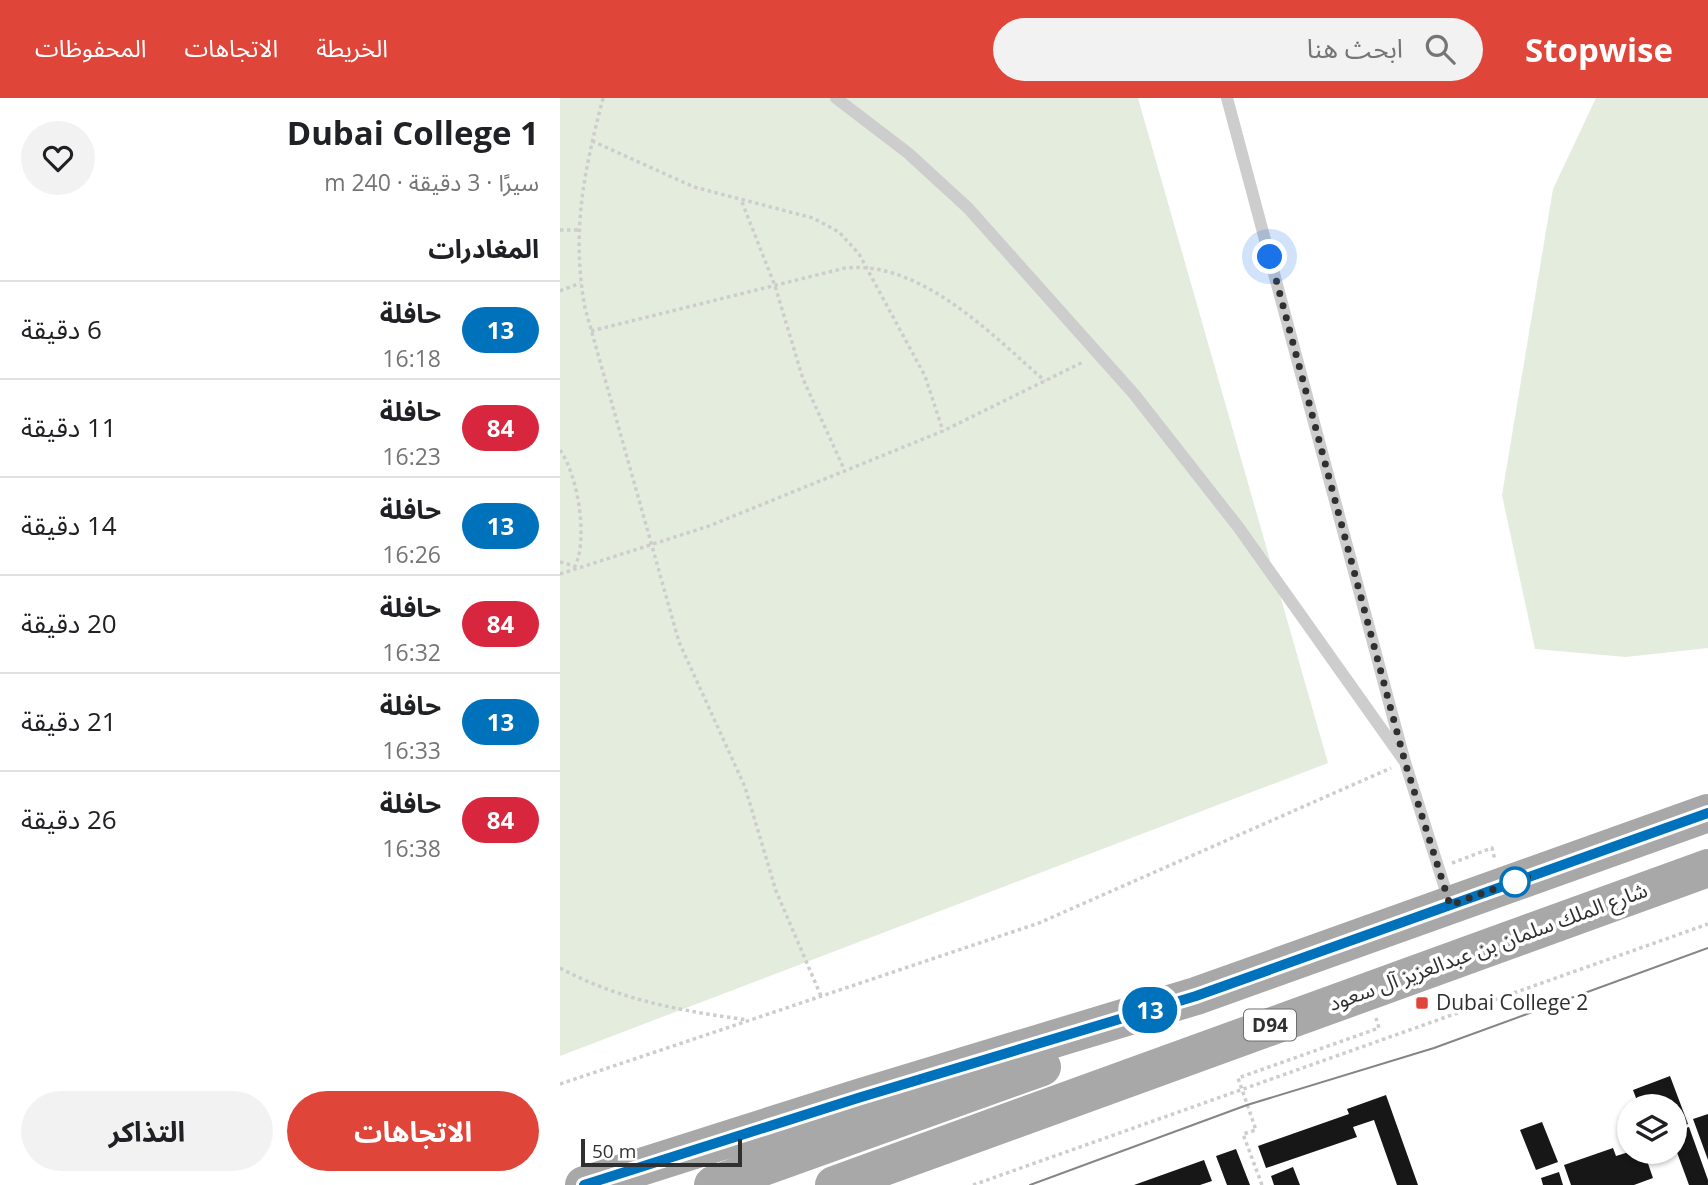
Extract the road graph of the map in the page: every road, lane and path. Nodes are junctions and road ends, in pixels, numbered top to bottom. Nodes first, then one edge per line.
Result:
1 (603, 98) edge
2 (836, 98) edge
3 (1227, 98) edge
4 (592, 141) junction
5 (742, 202) junction
6 (560, 230) edge
7 (578, 230) junction
8 (865, 266) junction
9 (580, 284) junction
10 (775, 286) junction
11 (560, 291) edge
12 (591, 331) junction
13 (1099, 354) junction
14 (1045, 381) junction
15 (943, 431) junction
16 (560, 450) edge
17 (844, 469) junction
18 (651, 546) junction
19 (560, 562) edge
20 (574, 568) junction
21 (560, 574) edge
22 (1405, 762) junction
23 (1708, 813) edge
24 (1708, 868) edge
25 (1450, 905) junction
26 (1708, 924) edge
27 (560, 968) edge
28 (1367, 989) junction
29 (821, 996) junction
30 (1196, 996) junction
31 (750, 1020) junction
32 (560, 1084) edge
33 (1243, 1090) junction
34 (584, 1185) edge
35 (713, 1185) edge
36 (834, 1185) edge
37 (973, 1185) edge
38 (1262, 1185) edge

1 - 4 path
2 - 13 lane
3 - 22 lane
4 - 5 path
4 - 7 path
5 - 8 path
5 - 10 path
6 - 7 path
7 - 9 path
8 - 10 path
8 - 14 path
8 - 15 path
9 - 11 path
9 - 12 path
10 - 12 path
10 - 17 path
12 - 18 path
13 - 14 path
13 - 22 lane
14 - 15 path
15 - 17 path
16 - 20 path
17 - 18 path
18 - 20 path
18 - 29 path
19 - 20 path
20 - 21 path
22 - 25 lane
22 - 29 path
23 - 25 main road, D94
24 - 28 main road, شارع الملك سلمان بن عبدالعزيز آل سعود / D94
25 - 30 main road, D94
26 - 33 path
27 - 31 path
28 - 33 path
28 - 36 main road, شارع الملك سلمان بن عبدالعزيز آل سعود / D94
29 - 31 path
30 - 34 main road, D94
30 - 35 main road
31 - 32 path
33 - 37 path
33 - 38 path

